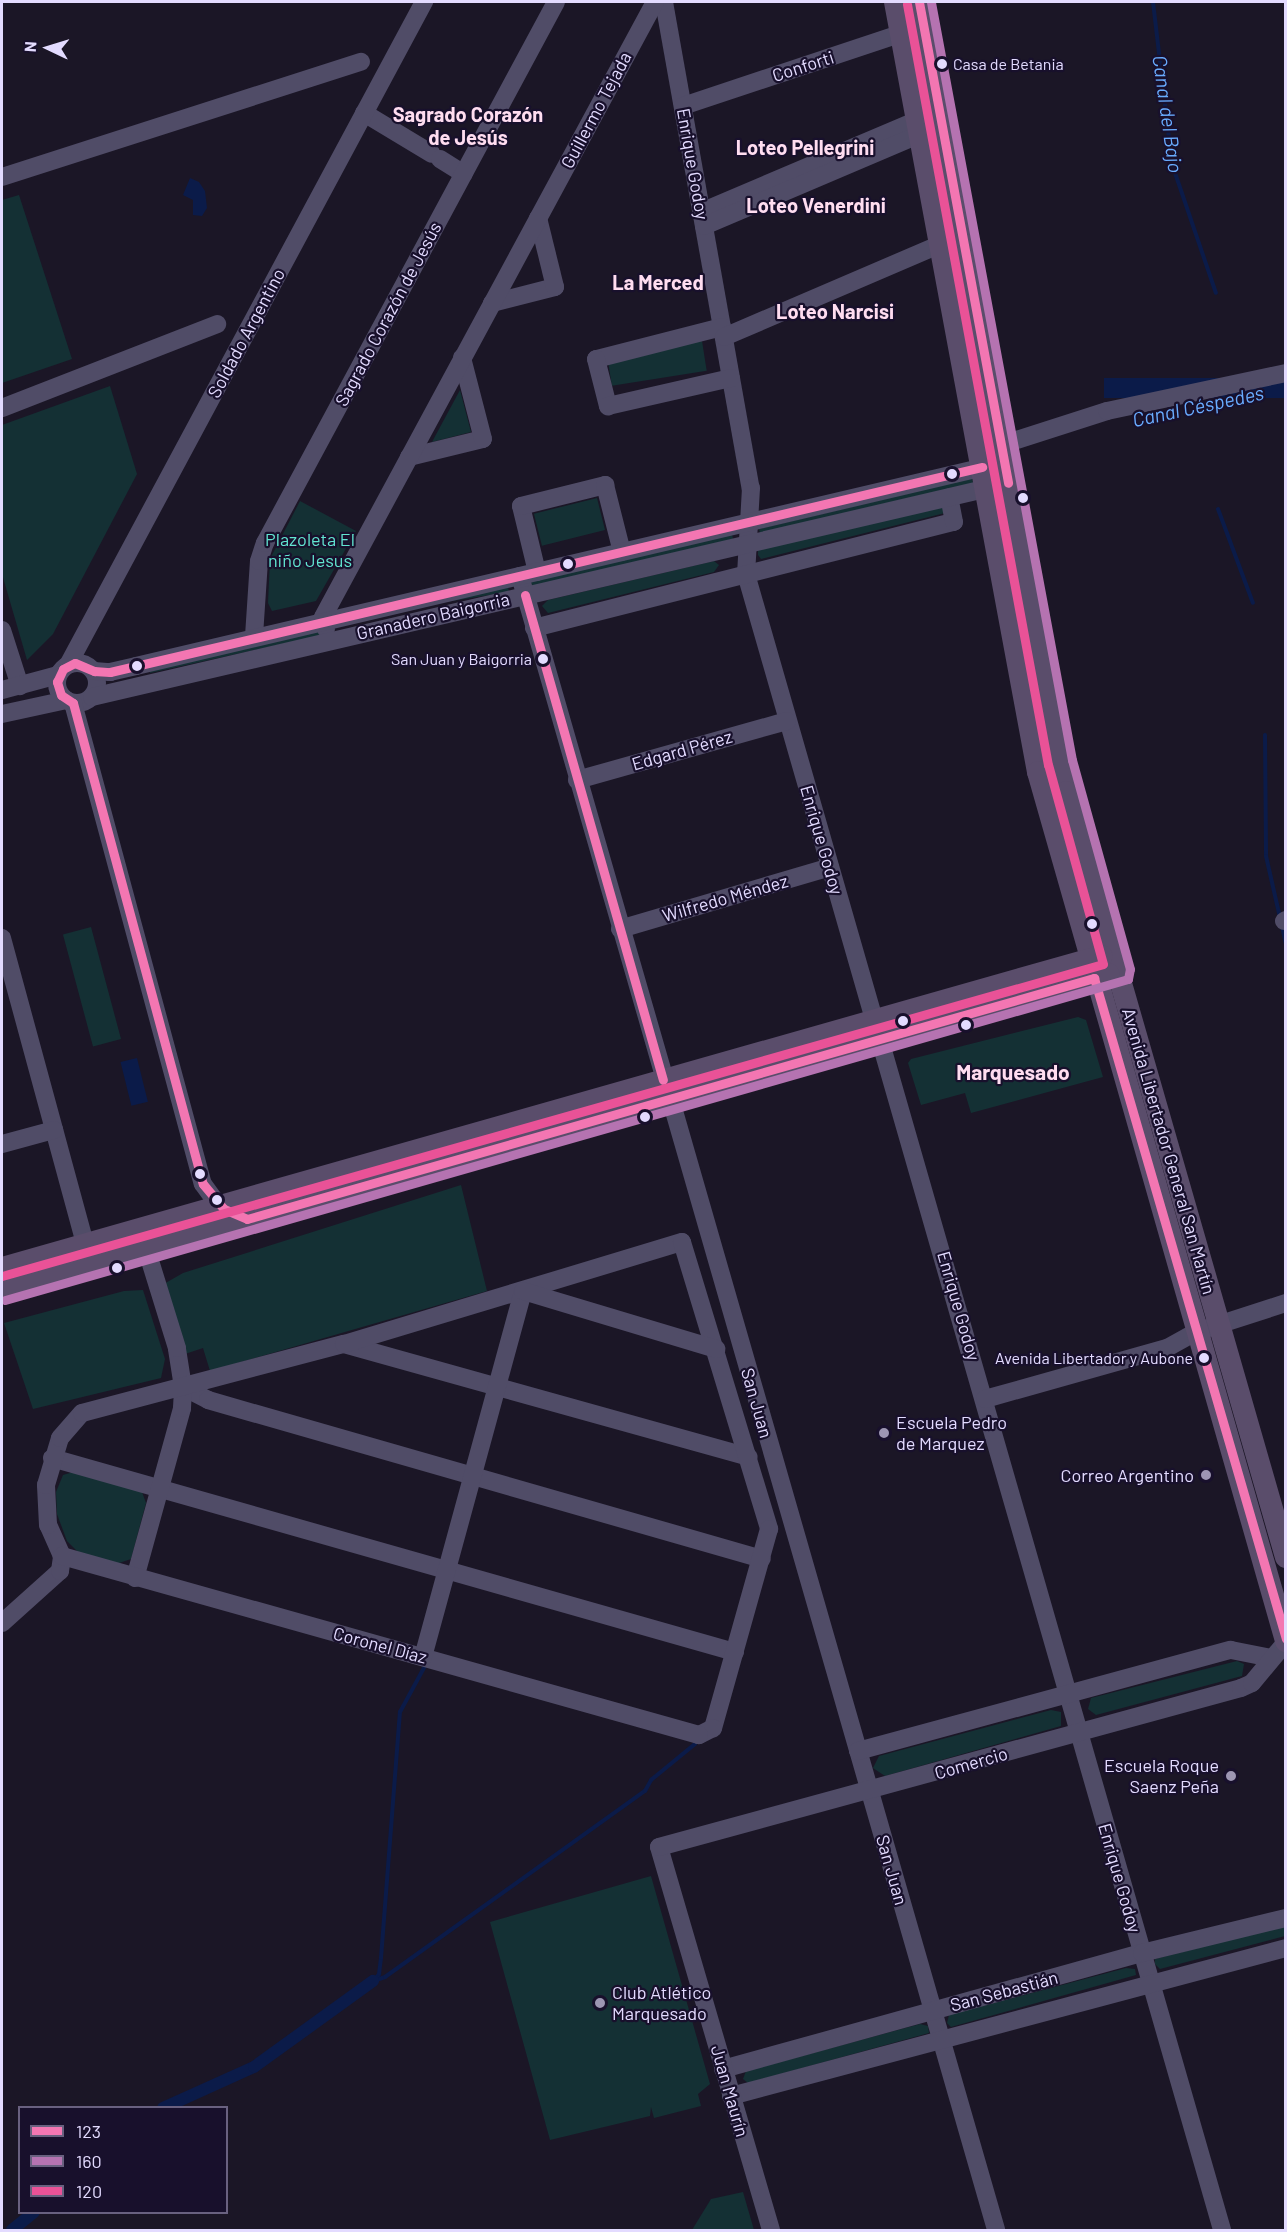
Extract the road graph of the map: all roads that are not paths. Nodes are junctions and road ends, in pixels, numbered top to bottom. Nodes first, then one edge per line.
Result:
1 (424, 2) edge
2 (556, 2) edge
3 (655, 2) edge
4 (664, 2) edge
5 (895, 2) edge
6 (919, 2) edge
7 (924, 26) junction
8 (901, 33) junction
9 (361, 62) dead end
10 (682, 106) junction
11 (364, 112) junction
12 (920, 127) junction
13 (464, 174) junction
14 (2, 177) edge
15 (538, 218) junction
16 (703, 219) junction
17 (941, 244) junction
18 (492, 303) junction
19 (217, 324) dead end
20 (723, 332) junction
21 (462, 358) junction
22 (1286, 373) edge
23 (731, 378) junction
24 (2, 408) edge
25 (409, 457) junction
26 (1004, 463) junction
27 (984, 478) junction
28 (949, 497) junction
29 (749, 522) junction
30 (748, 543) junction
31 (622, 552) junction
32 (528, 574) junction
33 (746, 574) junction
34 (525, 595) junction
35 (324, 622) junction
36 (534, 627) junction
37 (2, 630) edge
38 (254, 636) junction
39 (329, 640) junction
40 (7, 664) edge
41 (63, 670) junction
42 (94, 671) junction
43 (20, 686) junction
44 (2, 690) edge
45 (92, 697) junction
46 (70, 702) junction
47 (2, 714) edge
48 (787, 721) junction
49 (577, 780) junction
50 (830, 867) junction
51 (620, 928) junction
52 (2, 938) edge
53 (1115, 962) junction
54 (1091, 969) junction
55 (878, 1030) junction
56 (666, 1090) junction
57 (54, 1130) junction
58 (2, 1144) edge
59 (220, 1206) junction
60 (247, 1219) junction
61 (1190, 1222) junction
62 (1167, 1229) junction
63 (143, 1238) junction
64 (85, 1244) junction
65 (1199, 1255) junction
66 (1176, 1262) junction
67 (2, 1268) edge
68 (2, 1288) edge
69 (523, 1291) junction
70 (1286, 1303) edge
71 (1219, 1326) junction
72 (1196, 1332) junction
73 (344, 1344) junction
74 (716, 1349) junction
75 (498, 1386) junction
76 (183, 1387) junction
77 (986, 1399) junction
78 (748, 1457) junction
79 (52, 1458) junction
80 (472, 1479) junction
81 (159, 1489) junction
82 (62, 1556) junction
83 (1286, 1557) edge
84 (762, 1559) junction
85 (94, 1567) junction
86 (446, 1572) junction
87 (135, 1578) junction
88 (53, 1580) junction
89 (2, 1623) edge
90 (1286, 1642) edge
91 (735, 1652) junction
92 (423, 1657) junction
93 (1271, 1659) junction
94 (1068, 1694) junction
95 (1079, 1732) junction
96 (858, 1751) junction
97 (870, 1792) junction
98 (659, 1847) joint
99 (1286, 1918) edge
100 (1286, 1947) edge
101 (1142, 1953) junction
102 (1150, 1984) junction
103 (932, 2010) junction
104 (941, 2042) junction
105 (723, 2069) junction
106 (731, 2096) junction
107 (771, 2230) edge
108 (996, 2230) edge
109 (1222, 2230) edge

1 - 11 street, Soldado Argentino
2 - 13 street, Sagrado Corazón de Jesús
3 - 15 street, Guillermo Tejada
4 - 10 street, Enrique Godoy
5 - 8 main road, Avenida Libertador General San Martín
6 - 7 main road, Avenida Libertador General San Martín
7 - 8 street, Conforti
7 - 26 main road, Avenida Libertador General San Martín
8 - 10 street, Conforti
8 - 12 main road, Avenida Libertador General San Martín
9 - 14 street
10 - 16 street, Enrique Godoy
11 - 13 street
11 - 41 street, Soldado Argentino
12 - 16 street
12 - 17 main road, Avenida Libertador General San Martín
13 - 38 street, Sagrado Corazón de Jesús
15 - 18 street, Guillermo Tejada
15 - 18 street
16 - 20 street, Enrique Godoy
17 - 20 street
17 - 27 main road, Avenida Libertador General San Martín
18 - 21 street, Guillermo Tejada
19 - 24 street
20 - 23 street, Enrique Godoy
20 - 23 street
21 - 25 street, Guillermo Tejada
21 - 25 street
22 - 26 street, Granadero Baigorria
23 - 29 street, Enrique Godoy
25 - 35 street, Guillermo Tejada
26 - 27 street, Granadero Baigorria
26 - 53 main road, Avenida Libertador General San Martín
27 - 28 street, Granadero Baigorria
27 - 29 street, Granadero Baigorria
27 - 54 main road, Avenida Libertador General San Martín
28 - 30 street, Granadero Baigorria
28 - 33 street
29 - 30 street, Enrique Godoy
29 - 31 street, Granadero Baigorria
30 - 33 street, Enrique Godoy
30 - 34 street, Granadero Baigorria
31 - 32 street, Granadero Baigorria
31 - 32 street
32 - 34 street, San Juan
32 - 35 street, Granadero Baigorria
33 - 36 street
33 - 48 street, Enrique Godoy
34 - 36 street, San Juan
34 - 39 street, Granadero Baigorria
35 - 38 street, Granadero Baigorria
35 - 39 street
36 - 49 street, San Juan
37 - 40 street
38 - 42 street, Granadero Baigorria
39 - 45 street, Granadero Baigorria
40 - 43 street
41 - 42 street, Granadero Baigorria
41 - 43 street
41 - 46 street
42 - 45 street
43 - 44 street
45 - 46 street, Granadero Baigorria
46 - 47 street, Granadero Baigorria
46 - 59 street
48 - 49 street, Edgard Pérez
48 - 50 street, Enrique Godoy
49 - 51 street, San Juan
50 - 51 street, Wilfredo Méndez
50 - 55 street, Enrique Godoy
51 - 56 street, San Juan
52 - 57 street
53 - 54 main road
53 - 61 main road, Avenida Libertador General San Martín
54 - 55 main road
54 - 62 main road, Avenida Libertador General San Martín
55 - 56 main road
55 - 77 street, Enrique Godoy
56 - 59 main road
56 - 60 main road
56 - 96 street, San Juan
57 - 58 street
57 - 64 street
59 - 60 street
59 - 63 main road
60 - 63 main road
61 - 62 main road
61 - 65 main road, Avenida Libertador General San Martín
62 - 66 main road, Avenida Libertador General San Martín
63 - 64 main road
63 - 68 main road
63 - 76 street
64 - 67 main road
65 - 66 main road
65 - 71 main road, Avenida Libertador General San Martín
66 - 72 main road, Avenida Libertador General San Martín
69 - 73 street
69 - 74 street
69 - 74 street
69 - 75 street
70 - 71 street
71 - 72 street
71 - 83 main road, Avenida Libertador General San Martín
72 - 77 street
72 - 90 main road, Avenida Libertador General San Martín
73 - 75 street
73 - 76 street
74 - 78 street
75 - 78 street
75 - 80 street
76 - 79 street
76 - 80 street
76 - 81 street
77 - 94 street, Enrique Godoy
78 - 84 street
79 - 81 street
79 - 82 street
80 - 84 street
80 - 86 street
81 - 86 street
81 - 87 street
82 - 85 street, Coronel Díaz
82 - 88 street
84 - 91 street
85 - 87 street, Coronel Díaz
85 - 88 street
86 - 91 street
86 - 92 street
87 - 92 street, Coronel Díaz
88 - 89 street
90 - 93 street, Comercio
91 - 92 street, Coronel Díaz
93 - 94 street
93 - 95 street, Comercio
94 - 95 street, Enrique Godoy
94 - 96 street
95 - 97 street, Comercio
95 - 101 street, Enrique Godoy
96 - 97 street, San Juan
97 - 98 street, Comercio
97 - 103 street, San Juan
98 - 105 street, Juan Maurín
99 - 101 street, San Sebastián
100 - 102 street, San Sebastián
101 - 102 street, Enrique Godoy
101 - 103 street, San Sebastián
102 - 104 street, San Sebastián
102 - 109 street, Enrique Godoy
103 - 104 street, San Juan
103 - 105 street, San Sebastián
104 - 106 street, San Sebastián
104 - 108 street, San Juan
105 - 106 street, Juan Maurín
106 - 107 street, Juan Maurín

